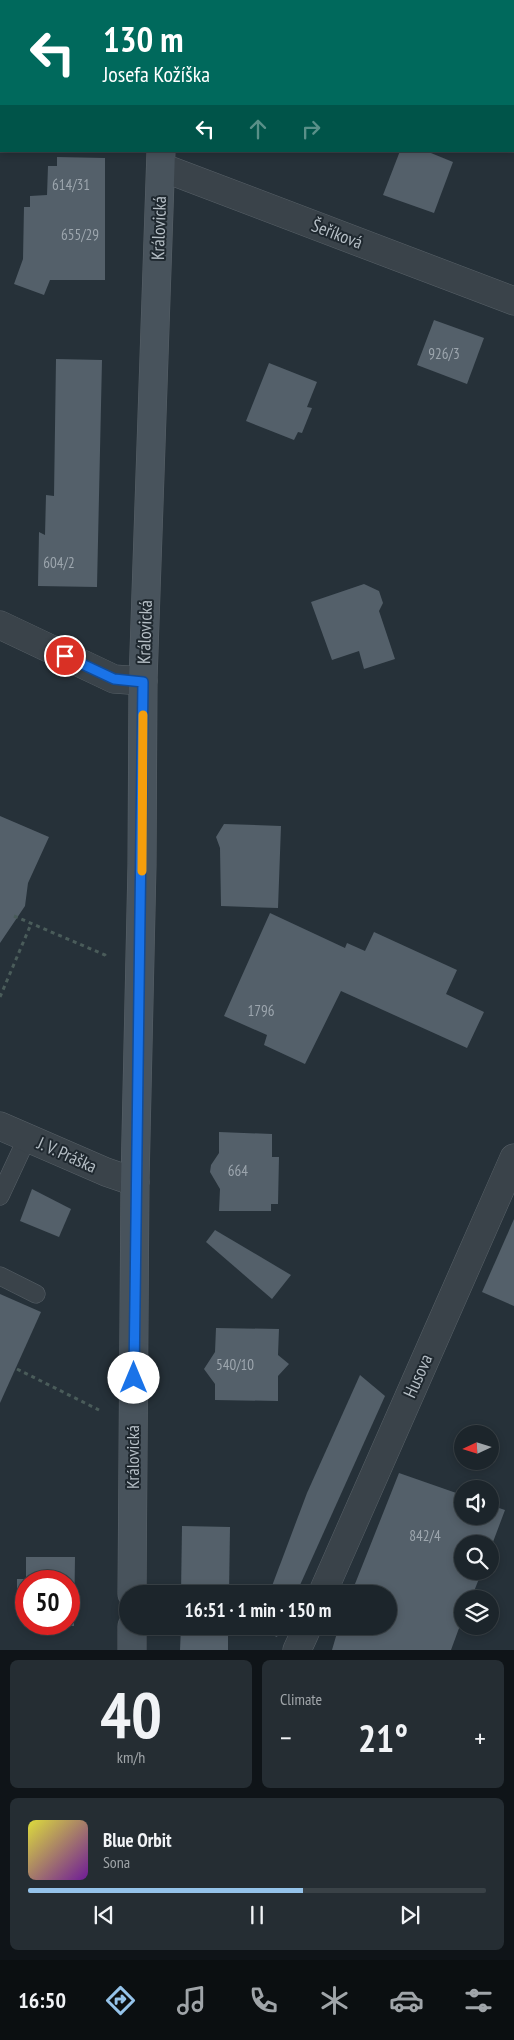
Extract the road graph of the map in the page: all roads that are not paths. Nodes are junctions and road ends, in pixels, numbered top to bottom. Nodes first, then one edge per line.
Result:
1 (161, 159) edge
2 (514, 301) edge
3 (0, 625) edge
4 (143, 682) junction
5 (0, 1126) edge
6 (26, 1138) junction
7 (514, 1158) edge
8 (135, 1182) junction
9 (0, 1196) edge
10 (0, 1276) edge
11 (36, 1294) dead end
12 (132, 1585) edge
13 (326, 1585) edge
14 (132, 1635) edge
15 (304, 1635) edge
16 (132, 1650) edge
17 (298, 1650) edge

1 - 2 street, Šeříková
1 - 4 main road, Královická
3 - 4 street
4 - 8 main road, Královická
5 - 6 street, J. V. Práška
6 - 8 street, J. V. Práška
6 - 9 lane
7 - 13 street, Husova
8 - 12 main road, Královická
10 - 11 lane
14 - 16 main road
15 - 17 street

